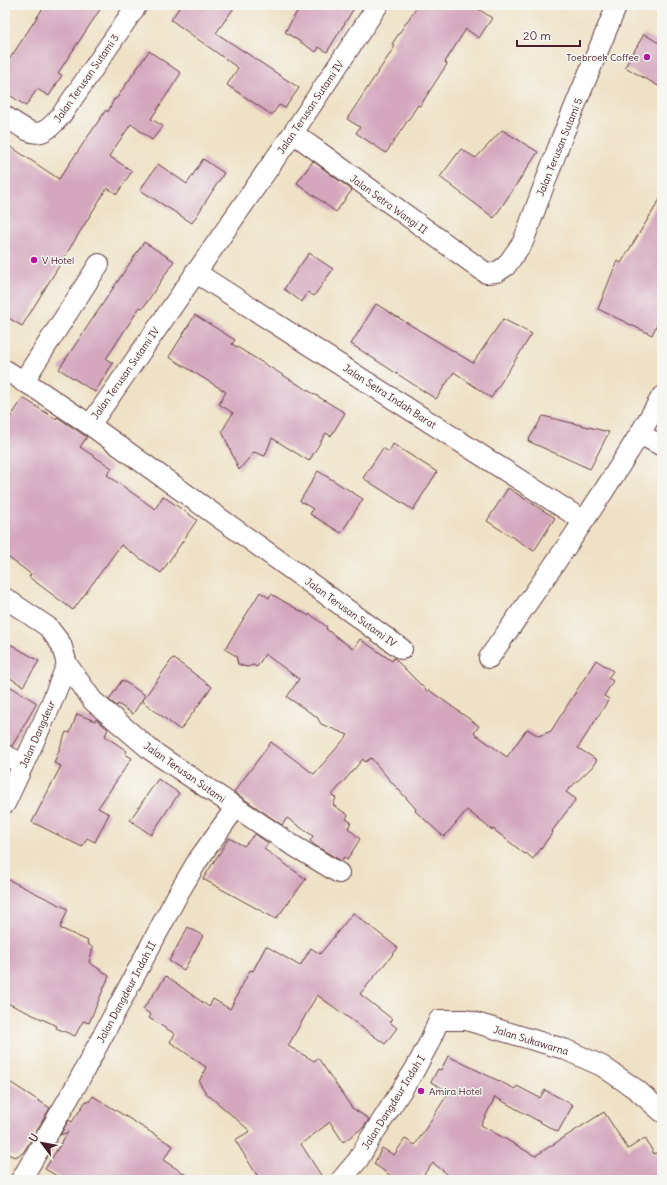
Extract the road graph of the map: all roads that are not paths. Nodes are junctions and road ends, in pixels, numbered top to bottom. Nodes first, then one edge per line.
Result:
1 (137, 5) edge
2 (378, 5) edge
3 (617, 5) edge
4 (5, 116) edge
5 (293, 133) junction
6 (99, 264) dead end
7 (195, 272) junction
8 (486, 273) joint
9 (5, 370) edge
10 (23, 382) junction
11 (662, 396) edge
12 (90, 425) junction
13 (640, 434) junction
14 (662, 446) edge
15 (584, 521) junction
16 (5, 598) edge
17 (402, 649) dead end
18 (489, 658) dead end
19 (67, 664) junction
20 (5, 755) edge
21 (23, 764) junction
22 (5, 804) edge
23 (236, 808) junction
24 (339, 873) dead end
25 (439, 1020) joint
26 (662, 1112) edge
27 (5, 1175) edge
28 (12, 1180) edge
29 (20, 1180) edge
30 (341, 1180) edge

1 - 4 street, Jalan Terusan Sutami 3
2 - 5 street, Jalan Terusan Sutami IV
3 - 8 street, Jalan Terusan Sutami 5
5 - 7 street, Jalan Terusan Sutami IV
5 - 8 street, Jalan Setra Wangi II
6 - 10 street
7 - 12 street, Jalan Terusan Sutami IV
7 - 15 street, Jalan Setra Indah Barat
9 - 10 street
10 - 12 street
11 - 13 street
12 - 17 street, Jalan Terusan Sutami IV
13 - 14 street
13 - 15 street
15 - 18 street
16 - 19 street, Jalan Terusan Sutami
19 - 21 street, Jalan Dangdeur
19 - 23 street, Jalan Terusan Sutami
20 - 21 street
21 - 22 street, Jalan Dangdeur
23 - 24 street, Jalan Terusan Sutami
23 - 29 street, Jalan Dangdeur Indah II
25 - 26 street, Jalan Sukawarna
25 - 30 street, Jalan Dangdeur Indah I
27 - 28 street

